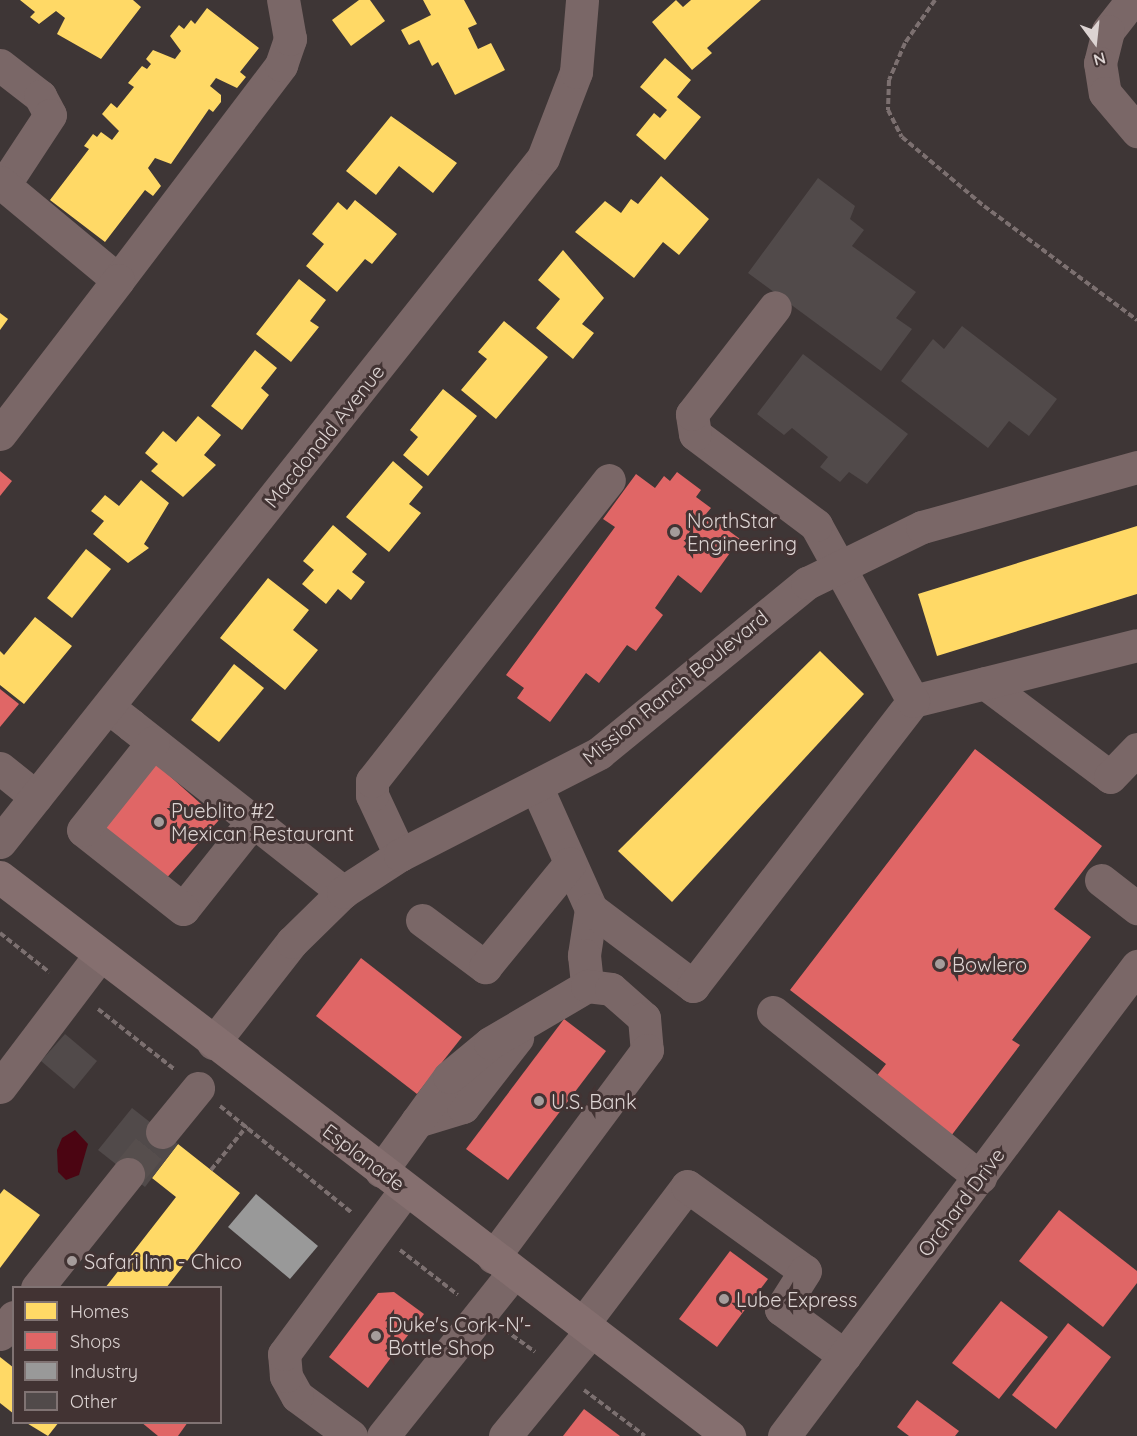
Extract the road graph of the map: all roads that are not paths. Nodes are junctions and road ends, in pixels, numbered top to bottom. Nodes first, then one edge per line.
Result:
1 (283, 0) edge
2 (582, 0) edge
3 (1132, 0) edge
4 (0, 65) edge
5 (1137, 131) edge
6 (2, 183) edge
7 (118, 280) junction
8 (775, 307) dead end
9 (0, 434) edge
10 (1137, 467) edge
11 (609, 480) dead end
12 (838, 564) junction
13 (1137, 645) edge
14 (985, 683) junction
15 (913, 701) junction
16 (108, 707) junction
17 (153, 742) junction
18 (1137, 749) edge
19 (0, 768) edge
20 (537, 788) junction
21 (36, 797) junction
22 (253, 821) junction
23 (0, 842) edge
24 (400, 855) junction
25 (570, 863) junction
26 (0, 877) edge
27 (1101, 880) dead end
28 (343, 892) junction
29 (1137, 908) edge
30 (591, 909) junction
31 (422, 920) dead end
32 (100, 955) junction
33 (1137, 966) edge
34 (587, 986) junction
35 (773, 1012) dead end
36 (213, 1043) junction
37 (0, 1087) edge
38 (198, 1088) road end
39 (162, 1132) tunnel mouth
40 (128, 1174) tunnel mouth
41 (980, 1177) junction
42 (394, 1180) junction
43 (503, 1264) junction
44 (38, 1286) edge
45 (12, 1319) edge
46 (587, 1328) junction
47 (0, 1334) edge
48 (844, 1356) junction
49 (714, 1432) edge
50 (351, 1436) edge
51 (383, 1436) edge
52 (505, 1436) edge
53 (784, 1436) edge

1 - 7 street
2 - 16 street, Macdonald Avenue
3 - 5 street
4 - 6 street
6 - 7 street
7 - 9 street
8 - 12 street
10 - 12 street, Mission Ranch Boulevard
11 - 24 street
12 - 15 street
12 - 20 street, Mission Ranch Boulevard
13 - 14 street
14 - 15 street
14 - 18 street
15 - 30 street
16 - 17 street
16 - 21 street, Macdonald Avenue
17 - 22 street
17 - 22 street
19 - 21 street
20 - 24 street, Mission Ranch Boulevard
20 - 25 street
21 - 23 street, Macdonald Avenue
22 - 28 street
24 - 28 street, Mission Ranch Boulevard
25 - 30 street
25 - 31 street
26 - 32 main road, Esplanade
27 - 29 street
28 - 36 street, Mission Ranch Boulevard
30 - 34 street
32 - 36 main road, Esplanade
32 - 37 street
33 - 41 street, Orchard Drive
34 - 42 street
34 - 43 street
35 - 41 street
36 - 42 main road, Esplanade
38 - 39 street
40 - 44 street
41 - 48 street, Orchard Drive
42 - 43 main road, Esplanade
42 - 50 street
43 - 46 main road, Esplanade
43 - 51 street
45 - 47 street
46 - 48 street
46 - 49 main road, Esplanade
46 - 52 street
48 - 53 street, Orchard Drive

